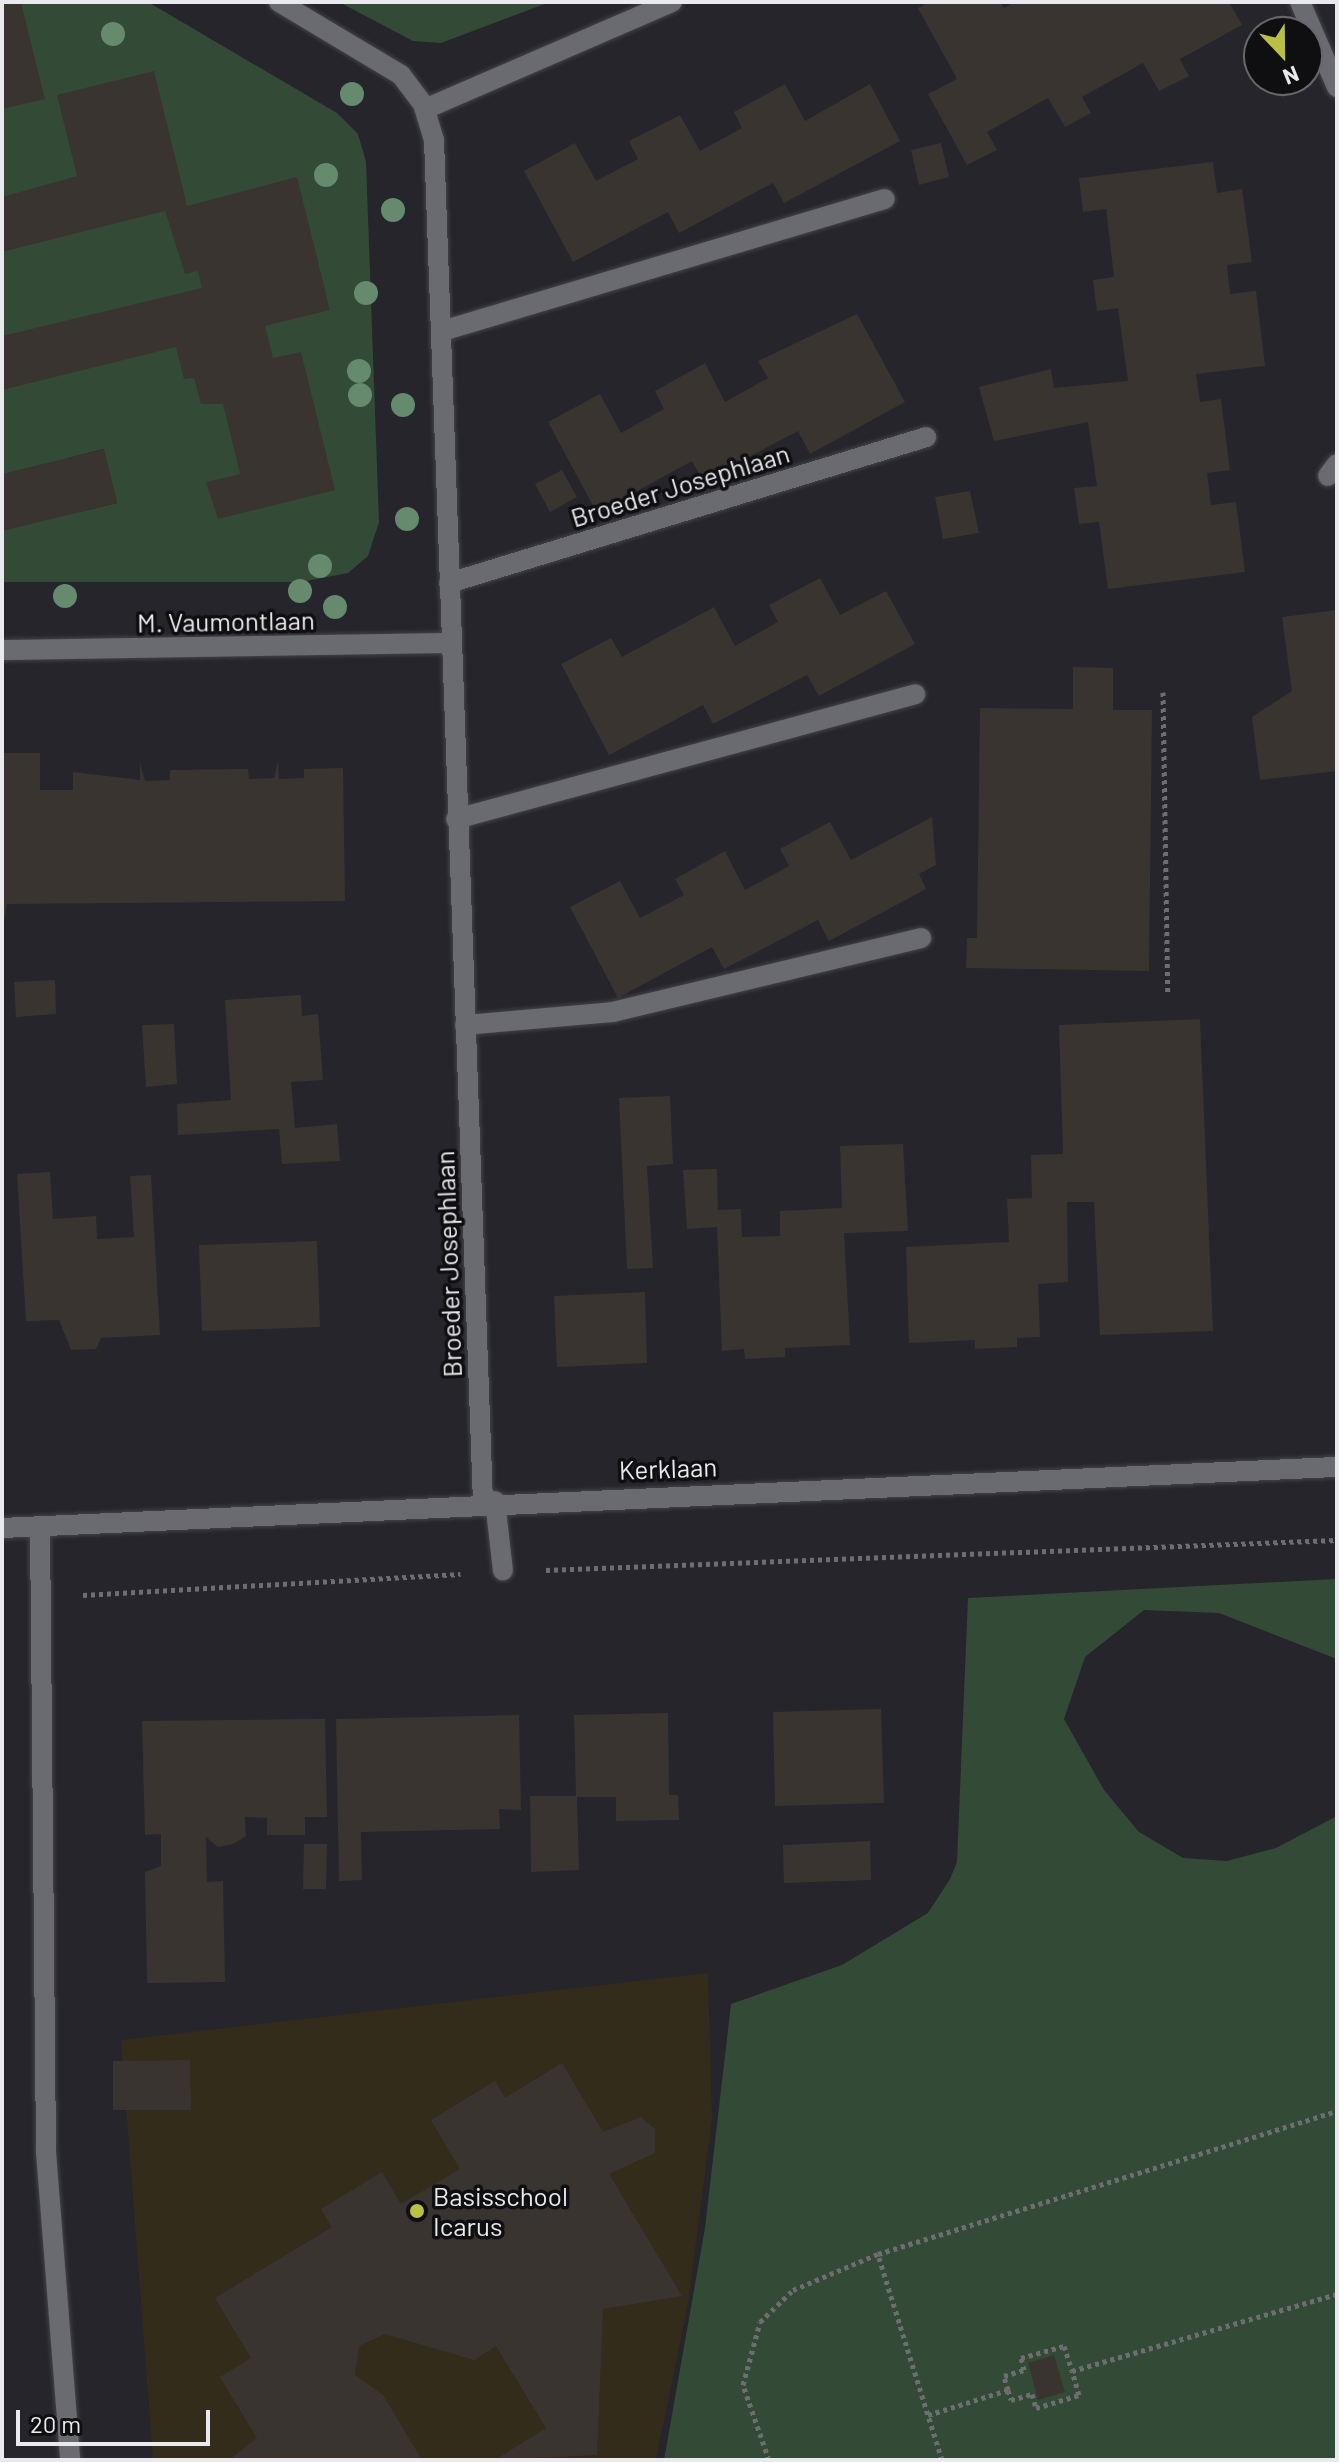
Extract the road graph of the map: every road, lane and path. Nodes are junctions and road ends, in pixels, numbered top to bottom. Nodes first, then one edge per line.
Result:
1 (279, 2) edge
2 (672, 2) edge
3 (1300, 2) edge
4 (1337, 87) edge
5 (425, 109) junction
6 (885, 199) dead end
7 (442, 331) junction
8 (926, 437) dead end
9 (449, 583) junction
10 (451, 643) junction
11 (2, 650) edge
12 (1163, 692) dead end
13 (915, 694) dead end
14 (456, 819) junction
15 (921, 938) dead end
16 (1168, 995) dead end
17 (465, 1025) junction
18 (1337, 1467) edge
19 (489, 1501) junction
20 (40, 1526) junction
21 (2, 1528) edge
22 (1337, 1540) edge
23 (503, 1571) junction
24 (46, 1596) junction
25 (1337, 2111) edge
26 (878, 2254) junction
27 (1337, 2294) edge
28 (1072, 2371) junction
29 (1008, 2390) junction
30 (928, 2415) junction
31 (70, 2460) edge
32 (769, 2460) edge
33 (942, 2460) edge

1 - 5 street, Broeder Josephlaan
2 - 5 street
3 - 4 street
5 - 7 street, Broeder Josephlaan
6 - 7 street
7 - 9 street, Broeder Josephlaan
8 - 9 street, Broeder Josephlaan
9 - 10 street, Broeder Josephlaan
10 - 11 street, M. Vaumontlaan
10 - 14 street, Broeder Josephlaan
12 - 16 path
13 - 14 street
14 - 17 street, Broeder Josephlaan
15 - 17 street
17 - 19 street, Broeder Josephlaan
18 - 19 street, Kerklaan
19 - 20 street, Kerklaan
19 - 23 street, Broeder Josephlaan
20 - 21 street, Kerklaan
20 - 24 street
22 - 23 path
23 - 24 path
24 - 31 street
25 - 26 path
26 - 30 path
26 - 32 path
27 - 28 path
28 - 29 path
28 - 29 path
29 - 30 path
30 - 33 path

